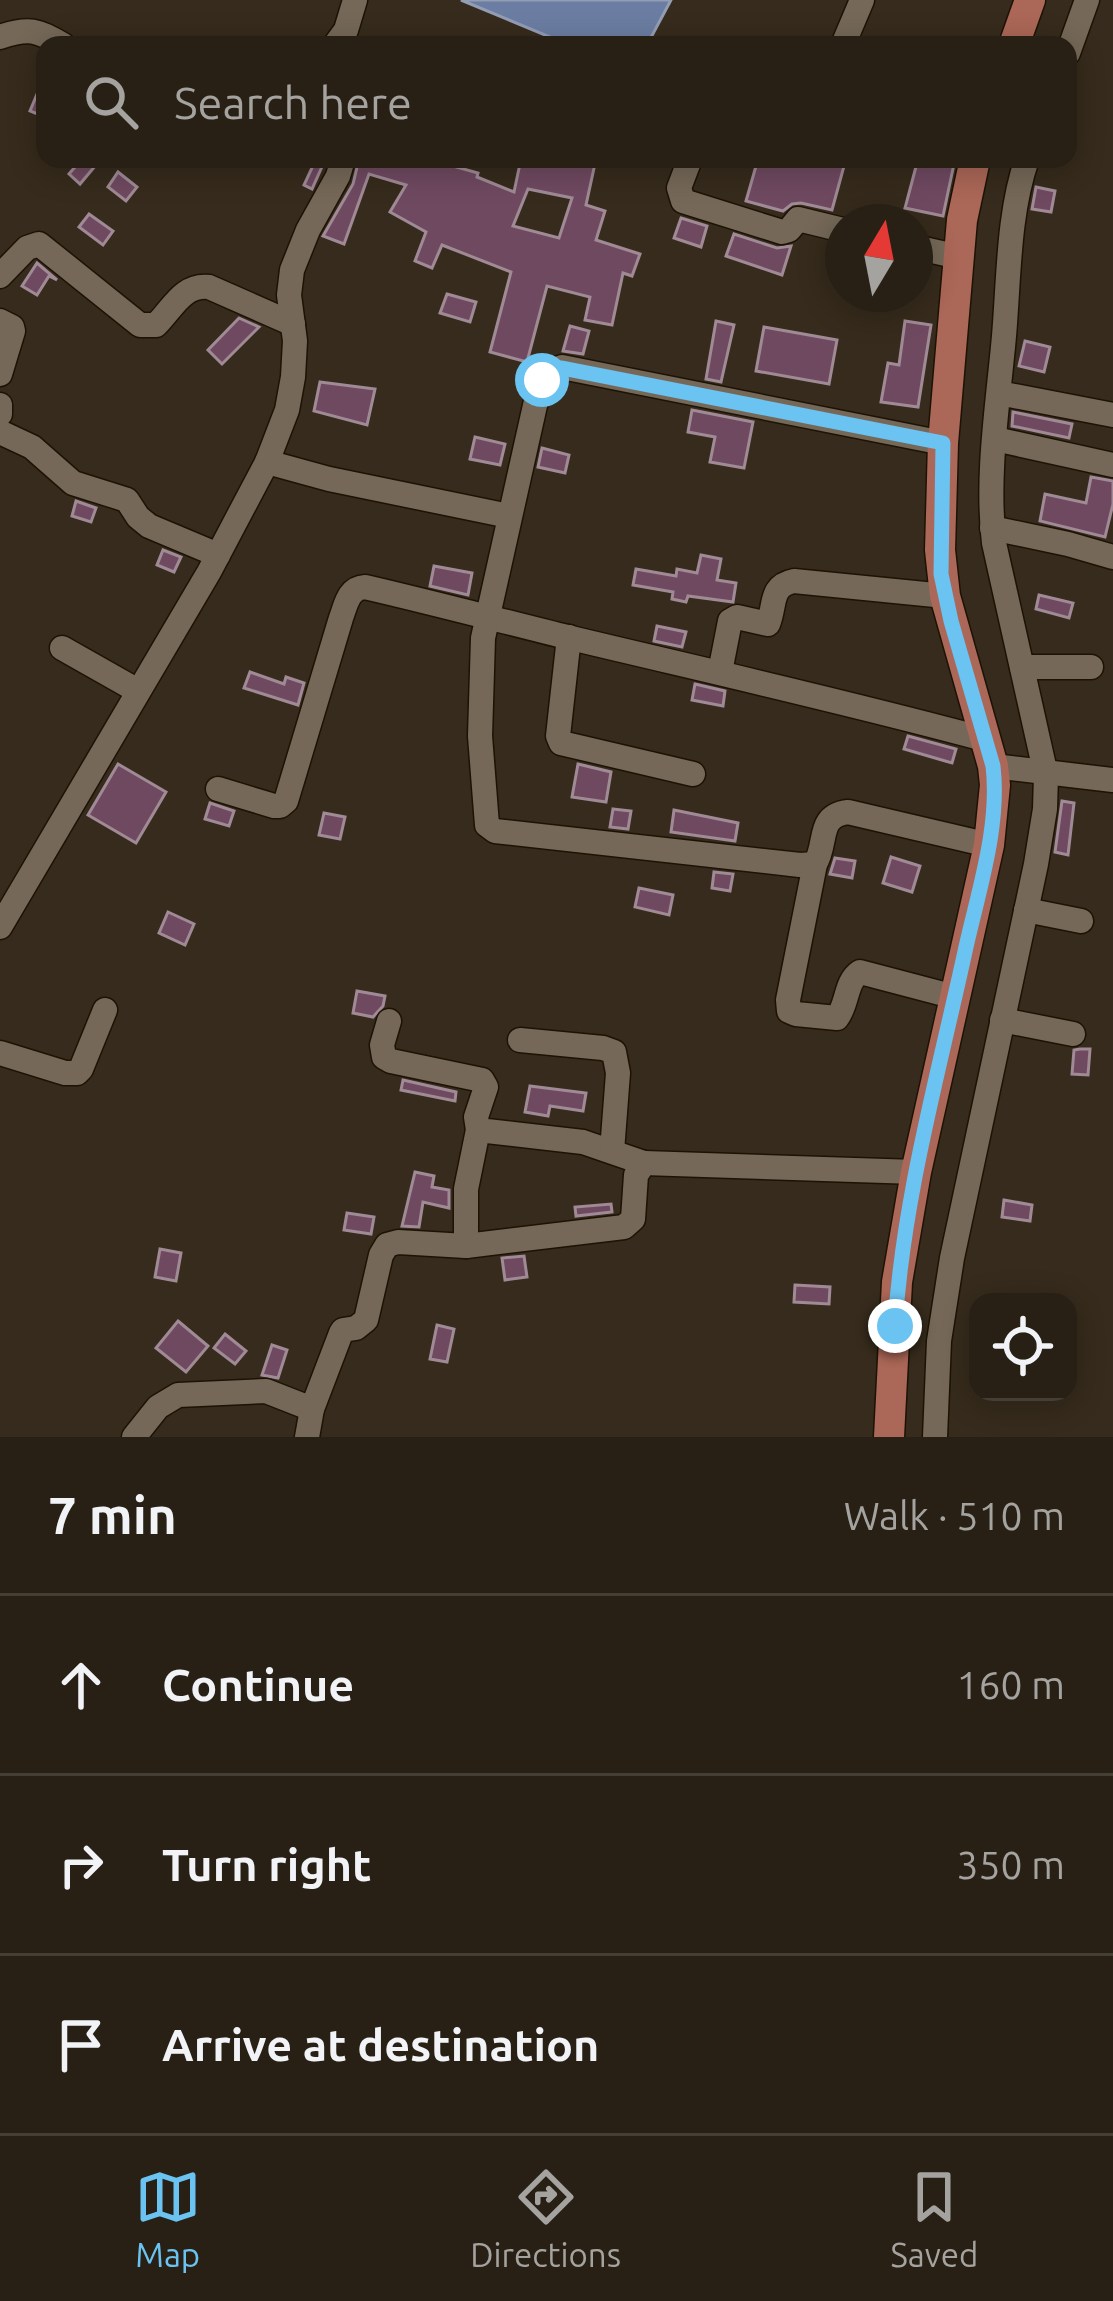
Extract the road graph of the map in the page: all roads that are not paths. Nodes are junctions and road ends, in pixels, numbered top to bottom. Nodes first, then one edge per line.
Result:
1 (355, 0) edge
2 (862, 0) edge
3 (1030, 0) edge
4 (1088, 0) edge
5 (47, 36) edge
6 (341, 36) edge
7 (847, 36) edge
8 (1017, 36) edge
9 (1074, 36) edge
10 (0, 37) edge
11 (340, 168) edge
12 (687, 168) edge
13 (973, 168) edge
14 (1024, 168) edge
15 (825, 226) edge
16 (933, 251) edge
17 (958, 257) junction
18 (0, 275) edge
19 (0, 321) edge
20 (293, 324) junction
21 (0, 374) edge
22 (999, 393) junction
23 (0, 405) edge
24 (0, 414) edge
25 (1113, 415) edge
26 (0, 432) edge
27 (995, 439) junction
28 (943, 443) junction
29 (267, 462) junction
30 (1113, 465) edge
31 (509, 516) junction
32 (992, 528) junction
33 (218, 555) junction
34 (1113, 557) edge
35 (945, 596) junction
36 (488, 615) junction
37 (569, 637) junction
38 (62, 648) dead end
39 (1022, 667) junction
40 (1091, 667) dead end
41 (720, 672) junction
42 (138, 691) junction
43 (1016, 764) junction
44 (693, 774) dead end
45 (1113, 780) edge
46 (218, 789) dead end
47 (989, 845) junction
48 (815, 864) junction
49 (1027, 910) junction
50 (1081, 921) dead end
51 (0, 927) edge
52 (955, 997) junction
53 (105, 1010) dead end
54 (1002, 1020) junction
55 (389, 1022) dead end
56 (1073, 1034) dead end
57 (520, 1040) dead end
58 (0, 1053) edge
59 (478, 1130) junction
60 (612, 1151) junction
61 (644, 1163) junction
62 (916, 1172) junction
63 (466, 1246) junction
64 (312, 1409) junction
65 (134, 1437) edge
66 (307, 1437) edge
67 (889, 1437) edge
68 (934, 1437) edge

1 - 6 street
2 - 7 street
3 - 8 main road
4 - 9 street
5 - 10 street
11 - 20 street
12 - 15 street
13 - 17 main road
14 - 22 street
16 - 17 street
17 - 28 main road
18 - 20 street
19 - 21 street
20 - 29 street
22 - 25 street
22 - 27 street
23 - 24 street
26 - 33 street
27 - 30 street
27 - 32 street
28 - 31 street
28 - 35 main road
29 - 31 street
29 - 33 street
31 - 36 street
32 - 34 street
32 - 39 street
33 - 42 street
35 - 41 street
35 - 43 main road
36 - 37 street
36 - 46 street
36 - 48 street
37 - 41 street
37 - 44 street
38 - 42 street
39 - 40 street
39 - 43 street
41 - 43 street
42 - 51 street
43 - 45 street
43 - 47 main road
43 - 49 street
47 - 48 street
47 - 52 main road
48 - 52 street
49 - 50 street
49 - 54 street
52 - 62 main road
53 - 58 street
54 - 56 street
54 - 68 street
55 - 59 street
57 - 60 street
59 - 60 street
59 - 63 street
60 - 61 street
61 - 62 street
61 - 63 street
62 - 67 main road
63 - 64 street
64 - 65 street
64 - 66 street

